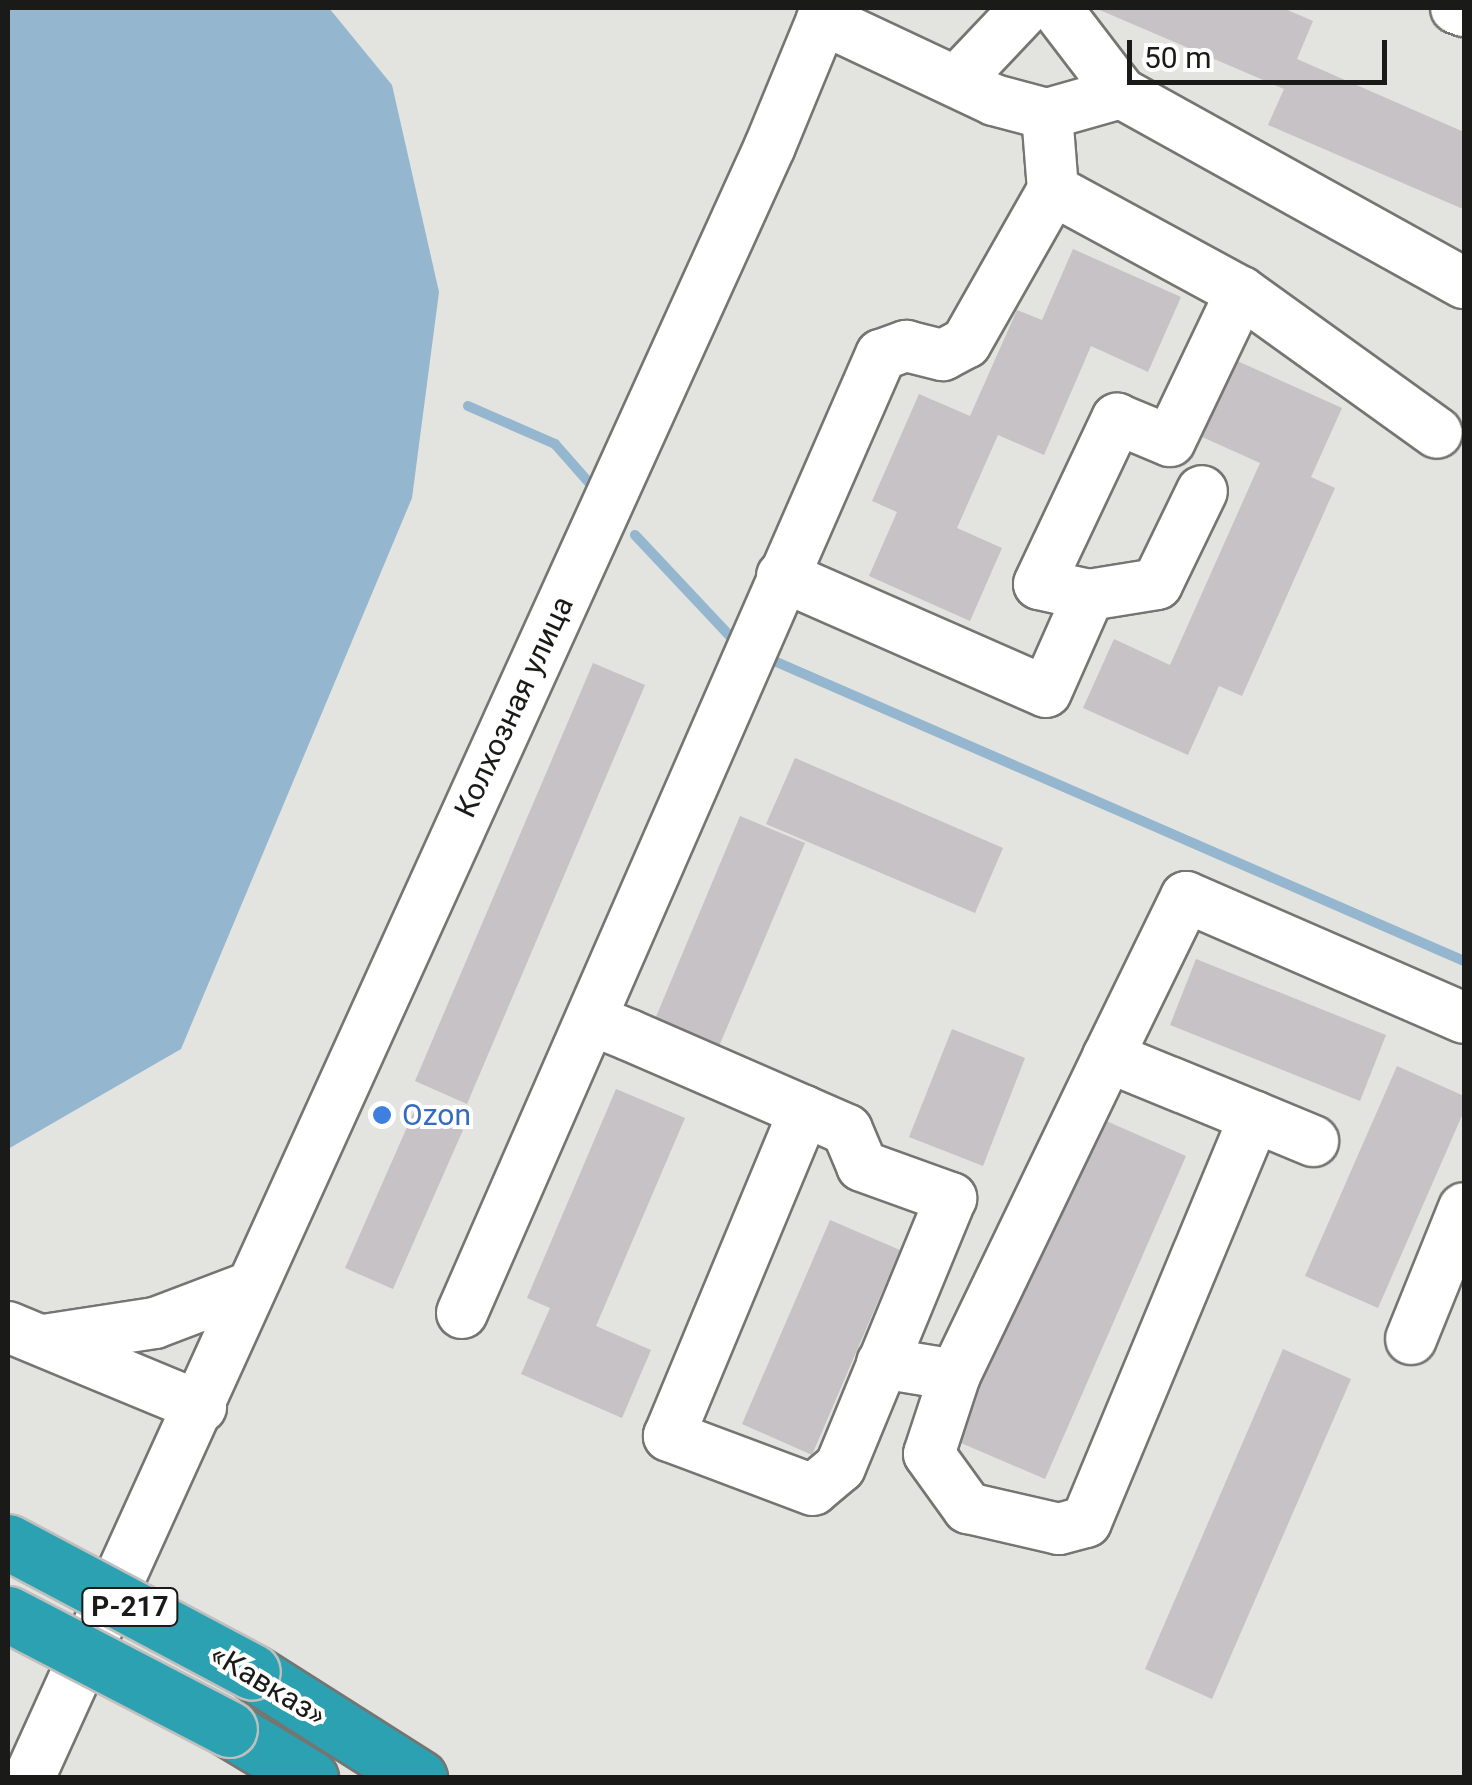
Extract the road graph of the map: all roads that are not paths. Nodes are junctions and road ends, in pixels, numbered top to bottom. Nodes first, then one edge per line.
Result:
1 (1026, 8) edge
2 (1056, 8) edge
3 (1456, 8) edge
4 (1464, 11) edge
5 (824, 13) edge
6 (958, 80) junction
7 (1121, 94) junction
8 (1047, 114) junction
9 (1053, 190) junction
10 (1464, 283) edge
11 (1241, 292) junction
12 (1437, 433) dead end
13 (1202, 492) dead end
14 (782, 576) junction
15 (1089, 595) junction
16 (1464, 1018) edge
17 (592, 1020) junction
18 (1108, 1057) junction
19 (804, 1112) junction
20 (1255, 1117) junction
21 (1313, 1141) dead end
22 (1464, 1208) edge
23 (250, 1287) junction
24 (462, 1313) dead end
25 (26, 1334) edge
26 (1411, 1339) dead end
27 (882, 1364) junction
28 (955, 1374) junction
29 (201, 1406) junction
30 (8, 1542) edge
31 (8, 1614) edge
32 (30, 1778) edge
33 (310, 1778) edge
34 (419, 1778) edge

1 - 6 street
2 - 7 street
3 - 4 street
5 - 6 street
5 - 23 street, Колхозная улица
6 - 8 street
7 - 8 street
7 - 10 street
8 - 9 street
9 - 11 street
9 - 14 street
11 - 12 street
11 - 15 street
13 - 15 street
14 - 15 street
14 - 17 street
16 - 18 street
17 - 19 street
17 - 24 street
18 - 20 street
18 - 28 street
19 - 27 street
19 - 27 street
20 - 21 street
20 - 28 street
22 - 26 street
23 - 25 street
23 - 29 street, Колхозная улица
25 - 29 street
27 - 28 street
29 - 32 street, Колхозная улица
30 - 34 highway, «Кавказ» / Р-217, bridge
31 - 33 highway, «Кавказ» / Р-217, bridge

